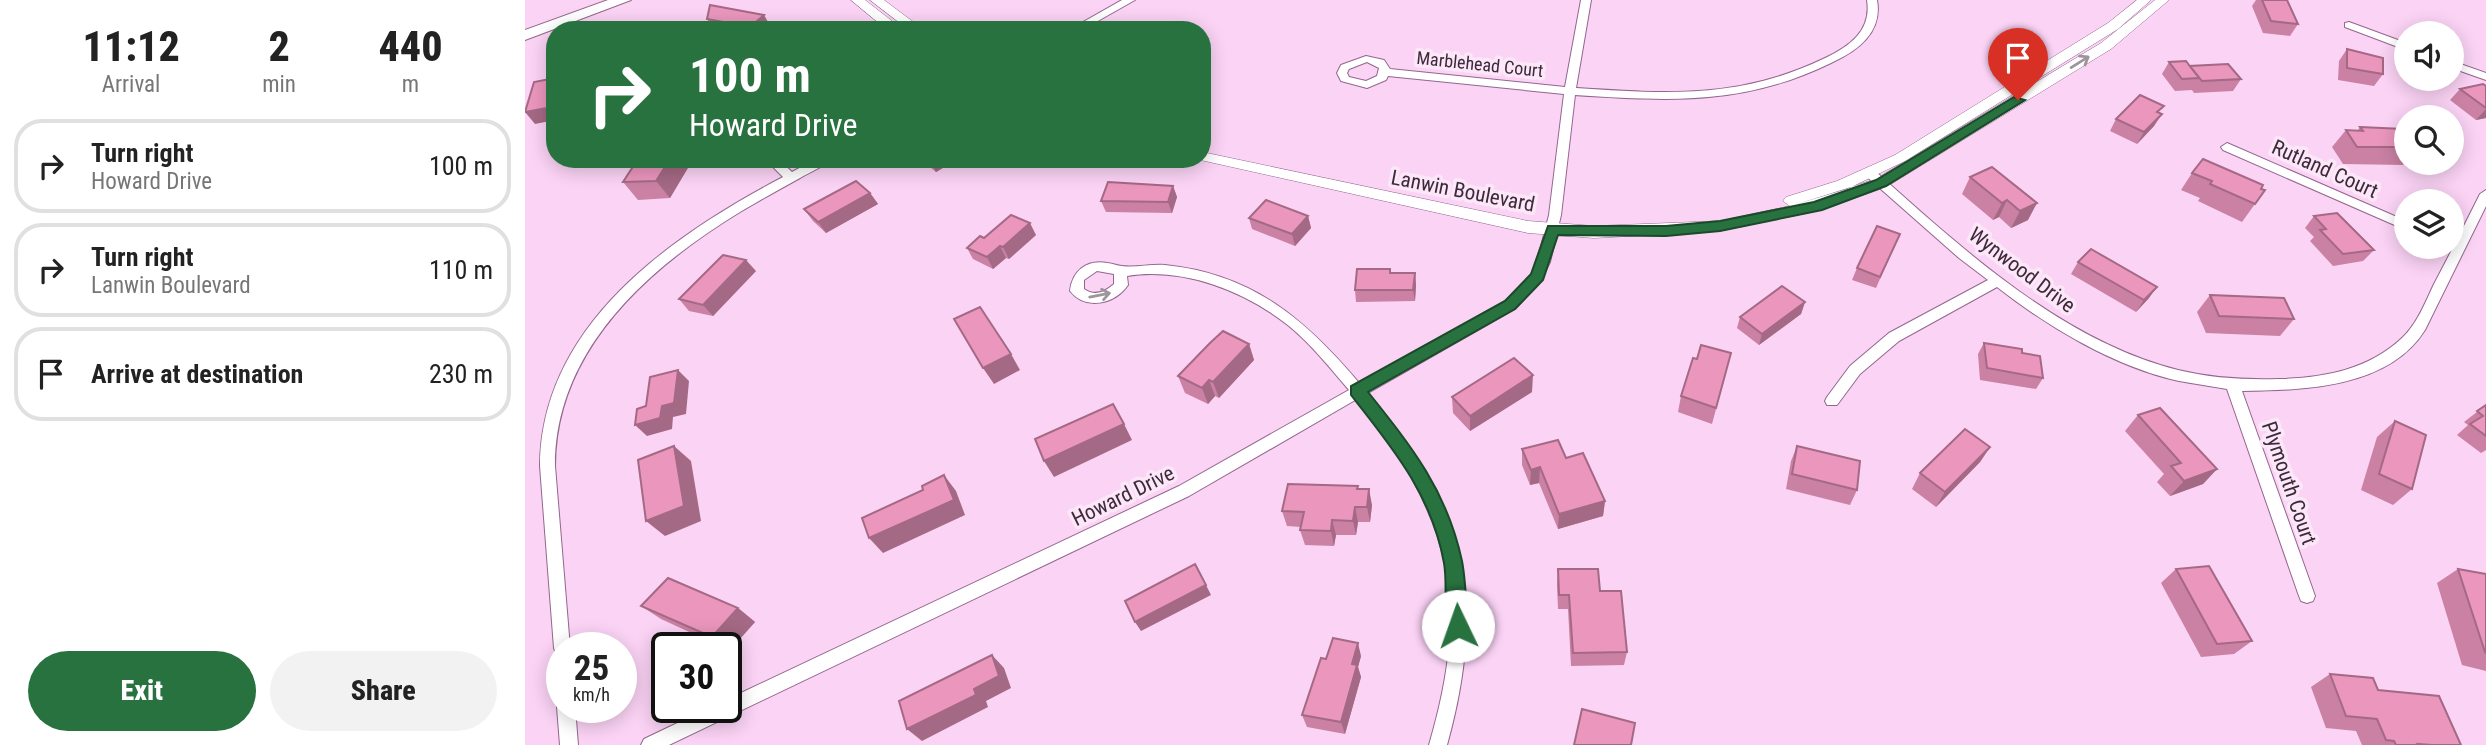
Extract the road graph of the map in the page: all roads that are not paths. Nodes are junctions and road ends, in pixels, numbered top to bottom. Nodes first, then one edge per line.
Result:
1 (596, 0) edge
2 (623, 0) edge
3 (857, 0) edge
4 (876, 0) edge
5 (1130, 0) edge
6 (1586, 0) edge
7 (1872, 0) edge
8 (2145, 0) edge
9 (2163, 0) edge
10 (564, 21) edge
11 (886, 21) edge
12 (905, 21) edge
13 (1091, 21) edge
14 (525, 25) edge
15 (2349, 25) dead end
16 (546, 28) edge
17 (525, 35) edge
18 (2394, 42) edge
19 (2464, 69) edge
20 (1386, 72) dead end
21 (2486, 77) edge
22 (1570, 91) junction
23 (2227, 147) dead end
24 (1211, 149) edge
25 (1211, 159) edge
26 (780, 168) edge
27 (809, 168) edge
28 (791, 178) junction
29 (1876, 178) junction
30 (2486, 194) edge
31 (2394, 221) edge
32 (1553, 224) junction
33 (2464, 232) edge
34 (2450, 259) edge
35 (1120, 271) dead end
36 (1996, 282) junction
37 (2232, 384) junction
38 (1357, 391) junction
39 (1832, 401) dead end
40 (2307, 596) dead end
41 (561, 632) edge
42 (567, 723) edge
43 (569, 745) edge
44 (650, 745) edge
45 (1438, 745) edge

1 - 14 main road
2 - 10 main road
3 - 11 street
4 - 12 street
5 - 13 street
6 - 22 street, Howard Drive
7 - 22 street, Marblehead Court
8 - 29 street, Lanwin Boulevard
29 -> 9 street, Lanwin Boulevard
15 - 18 street
16 - 17 main road
19 - 21 street
20 - 22 street, Marblehead Court
22 - 32 street, Howard Drive
23 - 31 street, Rutland Court
24 - 32 street, Lanwin Boulevard
25 - 32 street, Lanwin Boulevard
26 - 28 street
27 - 28 street
28 - 41 street
29 - 32 street, Lanwin Boulevard
29 - 36 street, Wynwood Drive
30 - 33 street, Wynwood Drive
32 - 38 street, Howard Drive
34 - 37 street, Wynwood Drive
35 - 38 street
36 - 37 street, Wynwood Drive
36 - 39 street
37 - 40 street, Plymouth Court
38 - 44 street, Howard Drive
38 - 45 street
42 - 43 street

